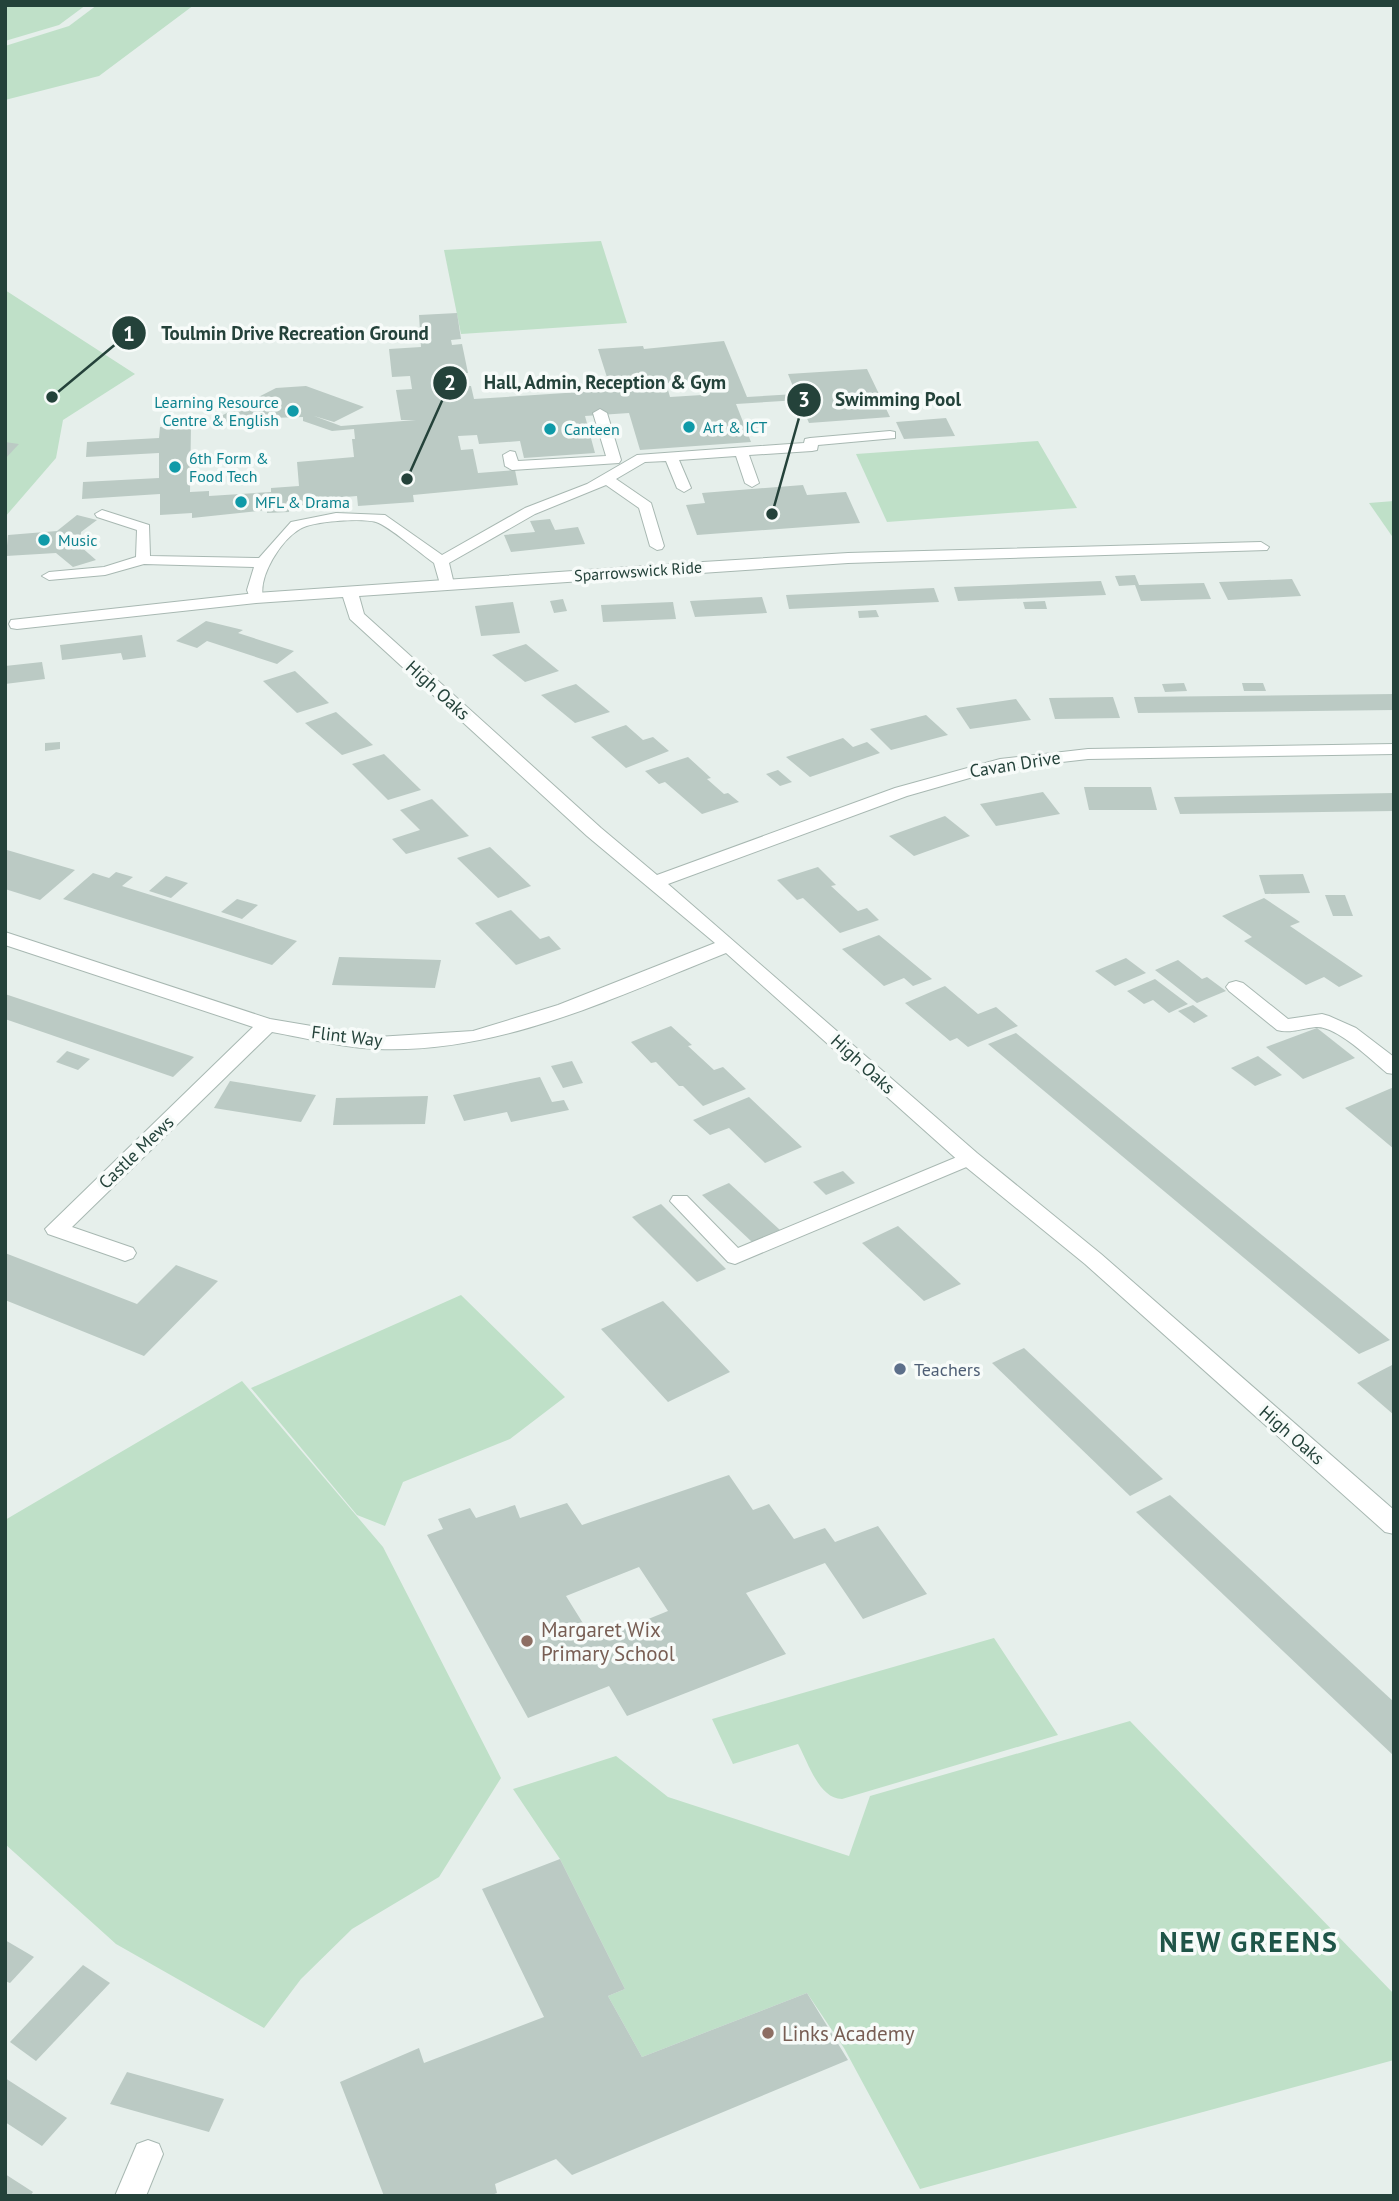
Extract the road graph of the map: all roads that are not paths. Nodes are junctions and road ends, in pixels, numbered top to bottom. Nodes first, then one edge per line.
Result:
1 (600, 413) dead end
2 (890, 435) dead end
3 (741, 452) junction
4 (510, 455) dead end
5 (671, 456) junction
6 (614, 460) junction
7 (630, 466) junction
8 (606, 480) junction
9 (752, 482) dead end
10 (684, 488) dead end
11 (102, 514) dead end
12 (657, 546) dead end
13 (1261, 547) dead end
14 (143, 559) junction
15 (441, 561) junction
16 (263, 563) junction
17 (49, 576) dead end
18 (447, 584) junction
19 (350, 591) junction
20 (256, 598) junction
21 (17, 624) dead end
22 (1394, 748) edge
23 (656, 882) junction
24 (5, 938) edge
25 (729, 945) junction
26 (1237, 987) dead end
27 (267, 1024) junction
28 (1394, 1069) edge
29 (969, 1158) junction
30 (680, 1201) dead end
31 (125, 1253) dead end
32 (1394, 1525) edge
33 (148, 2154) dead end
34 (130, 2196) edge

1 - 6 lane
2 - 3 lane
3 - 5 lane
3 - 9 lane
4 - 6 lane
5 - 7 lane
5 - 10 lane
6 - 7 lane
7 - 8 lane
8 - 12 lane
8 - 15 lane
11 - 14 lane
13 - 18 street, Sparrowswick Ride
14 - 16 lane
14 - 17 lane
15 - 16 lane
15 - 18 lane
16 - 20 lane
18 - 19 street, Sparrowswick Ride
19 - 20 street, Sparrowswick Ride
19 - 23 street, High Oaks
20 - 21 street, Sparrowswick Ride
22 - 23 street, Cavan Drive
23 - 25 street, High Oaks
24 - 27 street, Flint Way
25 - 27 street, Flint Way
25 - 29 street, High Oaks
26 - 28 street
27 - 31 street, Castle Mews
29 - 30 lane
29 - 32 street, High Oaks
33 - 34 street

